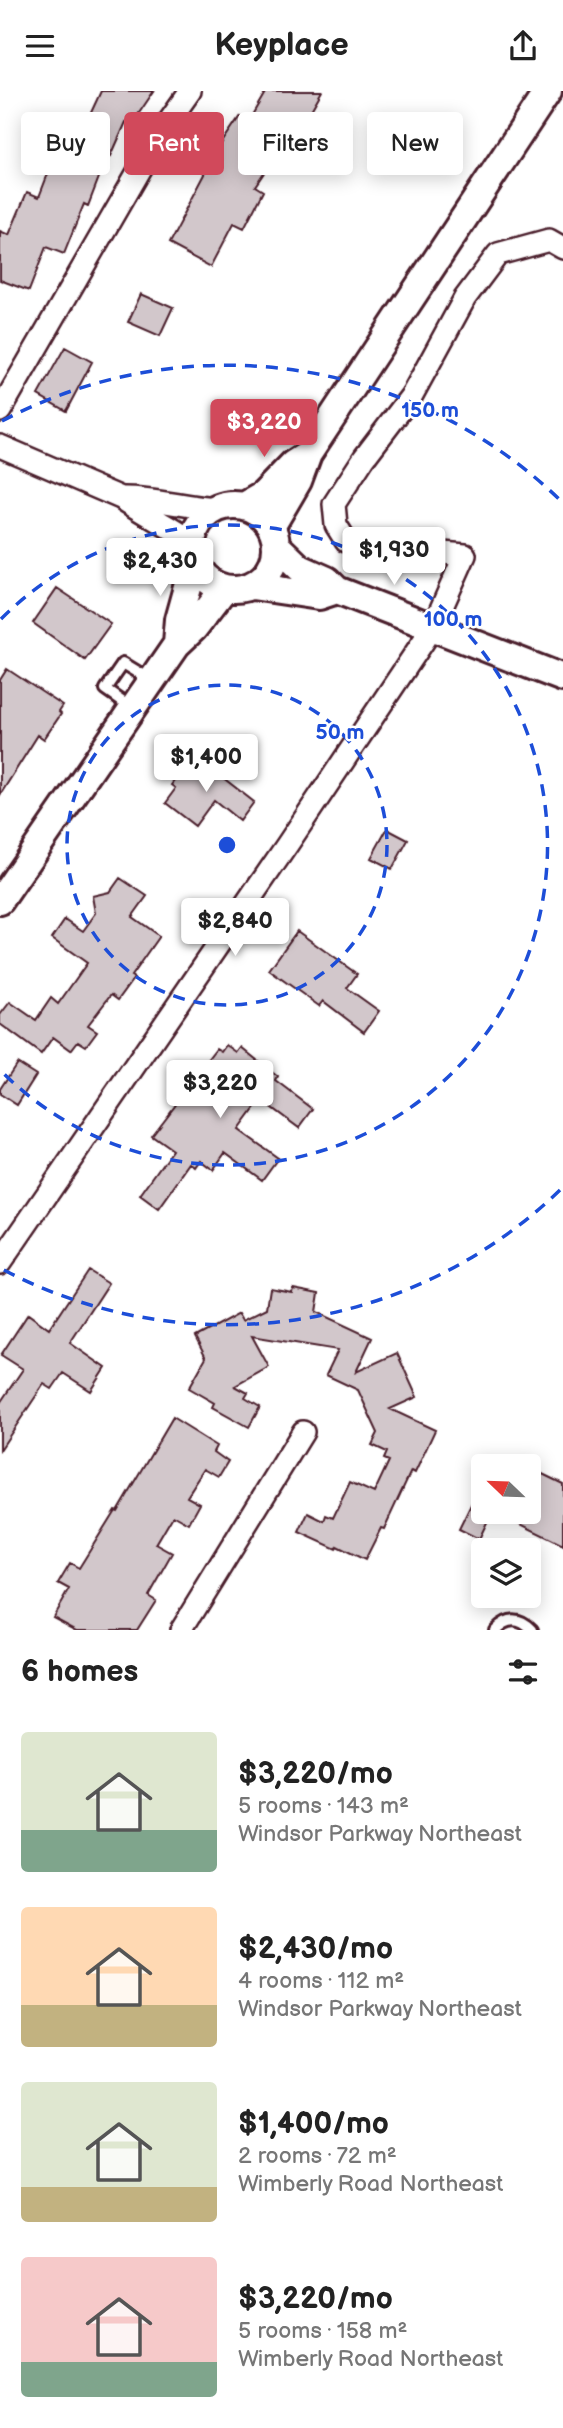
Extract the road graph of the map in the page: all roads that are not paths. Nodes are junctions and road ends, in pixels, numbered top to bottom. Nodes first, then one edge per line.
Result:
1 (190, 91) edge
2 (548, 91) edge
3 (563, 248) edge
4 (0, 411) edge
5 (0, 446) edge
6 (309, 454) junction
7 (121, 498) junction
8 (244, 506) junction
9 (216, 509) junction
10 (274, 536) junction
11 (193, 552) junction
12 (252, 586) junction
13 (225, 589) junction
14 (337, 590) junction
15 (433, 627) junction
16 (177, 644) junction
17 (563, 678) edge
18 (0, 901) edge
19 (0, 1263) edge
20 (303, 1431) dead end
21 (181, 1630) edge
22 (495, 1630) edge
23 (532, 1630) edge

1 - 4 street
2 - 6 street
3 - 15 street
5 - 7 street
6 - 8 street
6 - 10 street
7 - 9 street
7 - 11 street
8 - 9 street
8 - 10 street
9 - 11 street
10 - 12 street
10 - 14 street
11 - 13 street
11 - 16 street
12 - 13 street
12 - 14 street
13 - 16 street
14 - 15 street
15 - 17 street
15 - 19 street
16 - 18 street
20 - 21 street
22 - 23 lane

